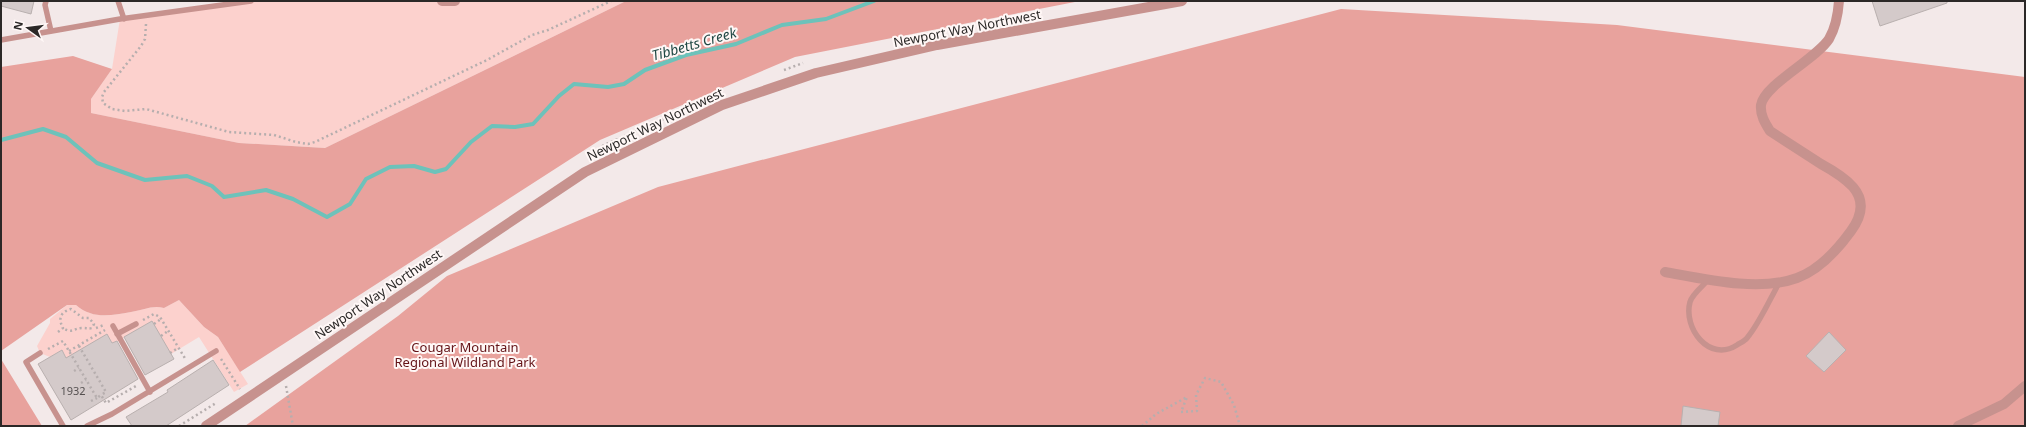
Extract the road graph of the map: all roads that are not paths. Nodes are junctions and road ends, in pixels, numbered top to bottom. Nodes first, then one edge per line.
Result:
1 (46, 1) edge
2 (118, 1) edge
3 (251, 1) edge
4 (442, 1) edge
5 (455, 1) edge
6 (1182, 1) edge
7 (1838, 1) edge
8 (220, 3) edge
9 (124, 19) junction
10 (51, 31) junction
11 (1, 40) edge
12 (1665, 272) dead end
13 (1709, 279) junction
14 (1780, 282) junction
15 (136, 324) road end
16 (113, 326) road end
17 (117, 334) junction
18 (216, 351) dead end
19 (40, 353) road end
20 (2025, 386) edge
21 (150, 392) junction
22 (63, 426) edge
23 (87, 426) edge
24 (206, 426) edge
25 (1958, 426) edge

1 - 10 lane
2 - 9 lane
3 - 8 lane
4 - 5 street
6 - 24 street, Newport Way Northwest
7 - 14 street
8 - 9 lane
9 - 10 lane
10 - 11 lane
12 - 13 street
13 - 14 street
13 - 14 lane
15 - 17 lane
16 - 17 lane
17 - 21 lane
18 - 21 lane
19 - 22 lane
20 - 25 street
21 - 23 lane

